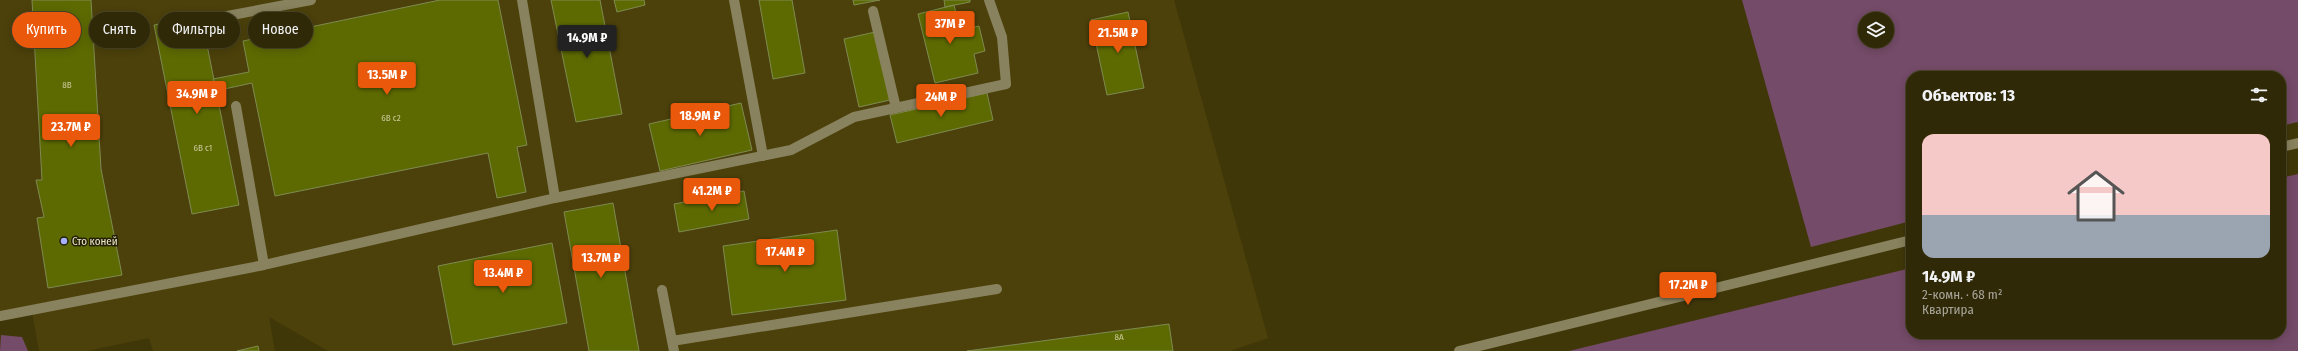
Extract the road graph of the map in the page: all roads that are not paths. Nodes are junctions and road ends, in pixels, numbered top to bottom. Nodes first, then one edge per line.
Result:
1 (311, 0) edge
2 (522, 0) edge
3 (734, 0) edge
4 (989, 0) edge
5 (873, 11) dead end
6 (240, 14) edge
7 (236, 106) dead end
8 (896, 108) junction
9 (2298, 143) edge
10 (2286, 146) edge
11 (763, 156) junction
12 (555, 198) junction
13 (1906, 241) edge
14 (264, 264) junction
15 (997, 289) dead end
16 (662, 290) dead end
17 (0, 316) edge
18 (673, 346) edge
19 (1459, 351) edge

1 - 6 street
2 - 12 street
3 - 11 street
4 - 8 street
5 - 8 street
7 - 14 street
8 - 11 street
9 - 10 street
11 - 12 street
12 - 14 street
13 - 19 street
14 - 17 street
15 - 18 street
16 - 18 street

